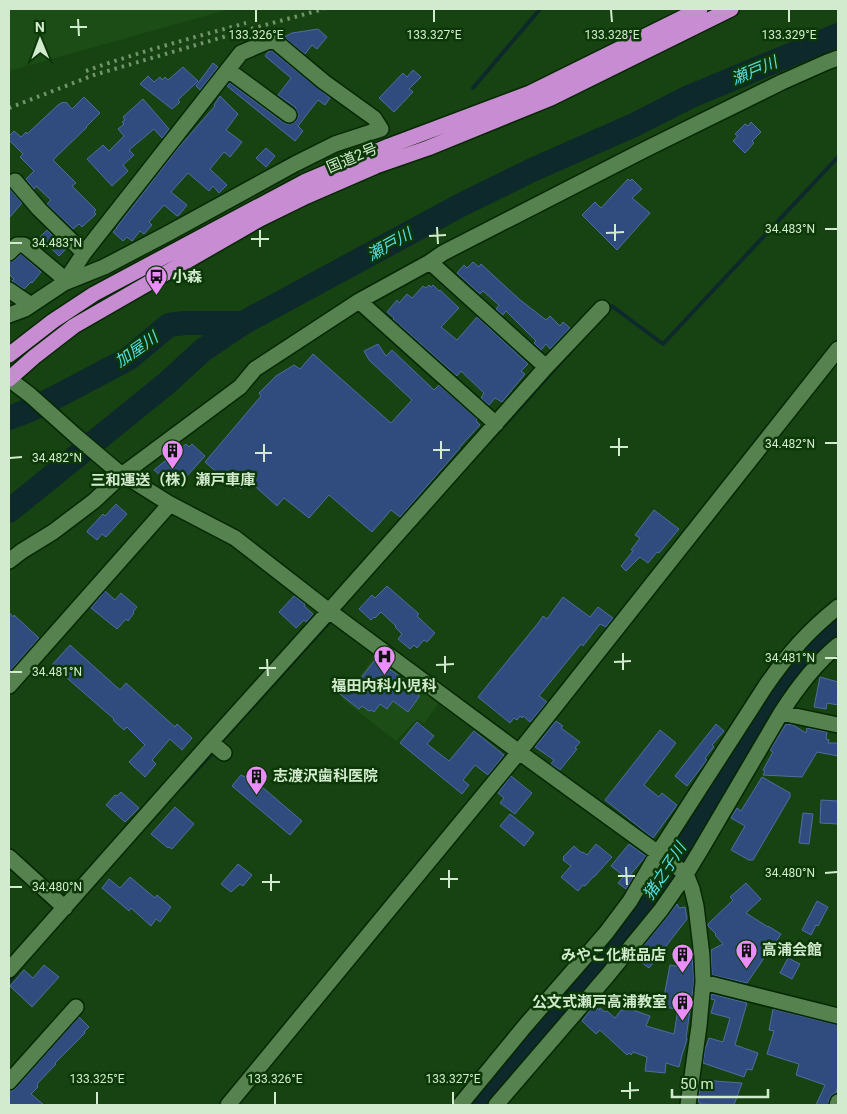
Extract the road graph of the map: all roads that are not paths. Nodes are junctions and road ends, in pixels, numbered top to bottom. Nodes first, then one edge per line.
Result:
1 (700, 9) edge
2 (731, 9) edge
3 (838, 58) edge
4 (228, 70) junction
5 (288, 115) dead end
6 (381, 129) junction
7 (390, 146) junction
8 (16, 181) dead end
9 (84, 253) junction
10 (9, 254) edge
11 (430, 262) junction
12 (104, 267) junction
13 (64, 283) junction
14 (113, 284) junction
15 (9, 290) edge
16 (359, 301) junction
17 (31, 305) junction
18 (602, 308) dead end
19 (9, 315) edge
20 (838, 349) edge
21 (9, 355) edge
22 (546, 367) junction
23 (9, 379) edge
24 (496, 424) junction
25 (120, 472) junction
26 (170, 504) junction
27 (9, 561) edge
28 (838, 607) edge
29 (333, 614) junction
30 (838, 645) edge
31 (9, 686) edge
32 (781, 713) junction
33 (838, 725) edge
34 (519, 752) junction
35 (660, 854) junction
36 (9, 857) edge
37 (682, 871) junction
38 (65, 908) junction
39 (9, 970) edge
40 (703, 982) junction
41 (76, 1007) dead end
42 (838, 1016) edge
43 (9, 1082) edge
44 (228, 1105) edge
45 (460, 1105) edge
46 (496, 1105) edge
47 (688, 1105) edge

1 - 7 highway, 国道2号
2 - 23 highway, 国道2号
3 - 11 street
4 - 5 street
4 - 6 street
4 - 9 street
6 - 7 street
6 - 12 street
7 - 14 highway, 国道2号
8 - 9 street
9 - 13 street
10 - 13 street
11 - 16 street
11 - 22 street
12 - 13 street
12 - 14 street
13 - 17 street
14 - 21 highway, 国道2号
15 - 17 street
16 - 24 street
16 - 25 street
17 - 19 street
18 - 22 street
20 - 34 street
22 - 24 street
23 - 25 street
24 - 29 street
25 - 26 street
25 - 27 street
26 - 29 street
26 - 31 street
28 - 35 street
29 - 34 street
29 - 38 street
30 - 32 street
32 - 33 street
32 - 37 street
34 - 35 street
34 - 44 street
35 - 37 street
35 - 45 street
36 - 38 street
37 - 40 street
37 - 46 street
38 - 39 street
40 - 42 street
40 - 47 street
41 - 43 street

